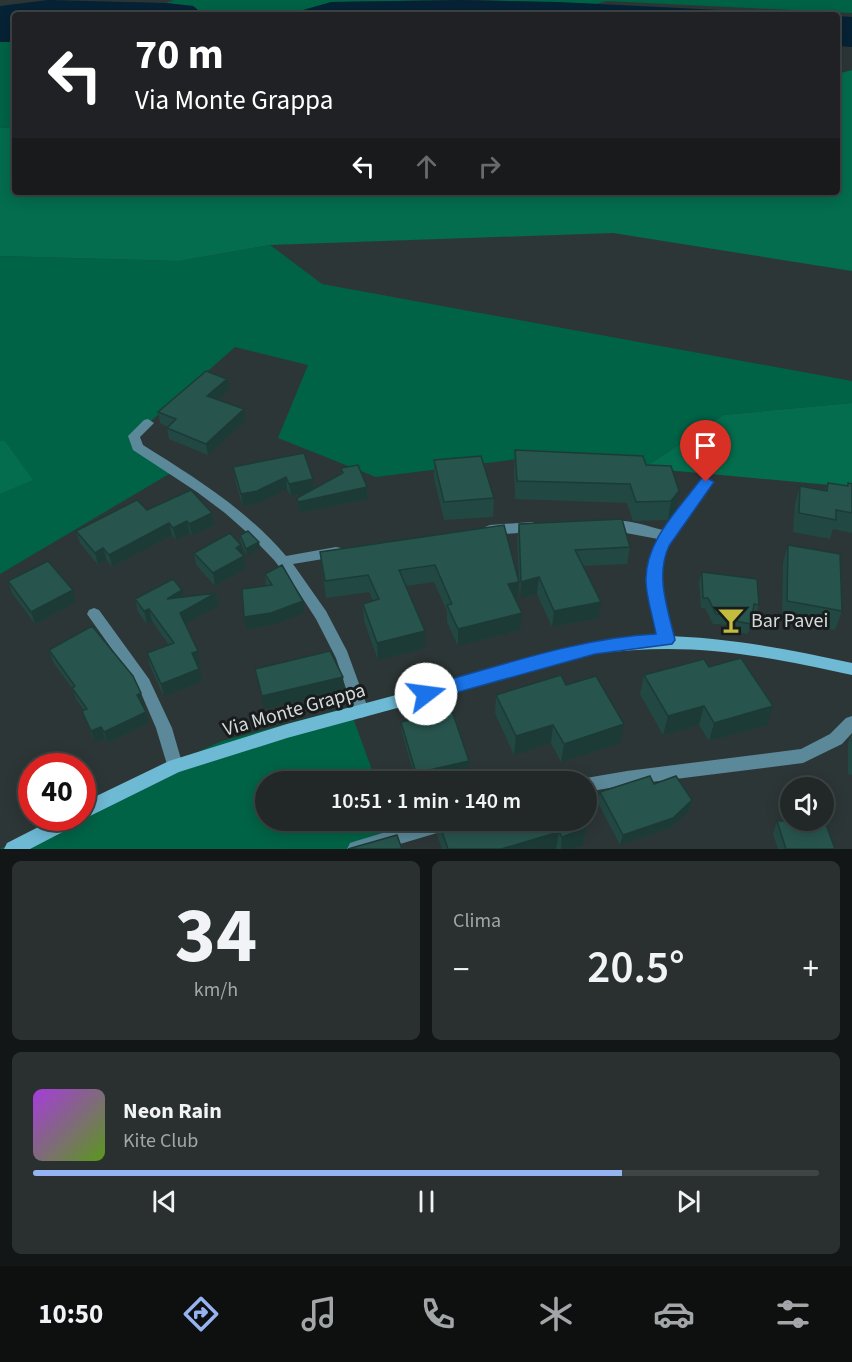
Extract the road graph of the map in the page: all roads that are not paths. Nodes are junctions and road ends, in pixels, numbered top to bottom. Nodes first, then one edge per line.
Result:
1 (148, 423) dead end
2 (706, 482) dead end
3 (598, 525) edge
4 (541, 527) edge
5 (472, 532) edge
6 (667, 536) junction
7 (347, 550) edge
8 (284, 561) junction
9 (94, 614) dead end
10 (666, 640) junction
11 (852, 669) edge
12 (361, 711) junction
13 (852, 723) edge
14 (175, 766) junction
15 (597, 783) edge
16 (96, 805) edge
17 (47, 831) edge
18 (417, 831) edge
19 (13, 849) edge
20 (356, 849) edge

1 - 8 street
2 - 6 street
3 - 6 street
4 - 5 street
6 - 10 street
7 - 8 street
8 - 12 street
9 - 14 street
10 - 11 street, Via Monte Grappa
10 - 12 street, Via Monte Grappa
12 - 14 street, Via Monte Grappa
13 - 15 street
14 - 16 street, Via Monte Grappa
17 - 19 street
18 - 20 street

